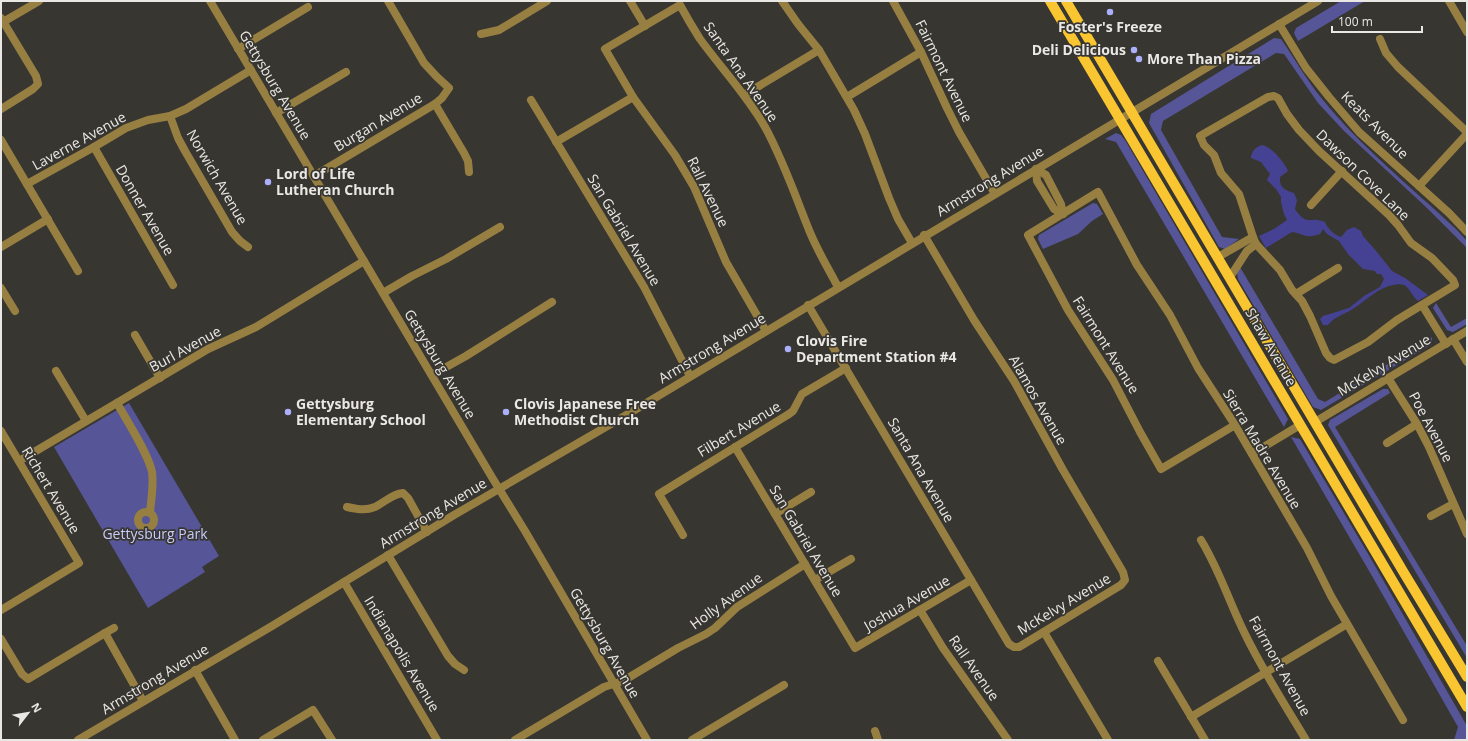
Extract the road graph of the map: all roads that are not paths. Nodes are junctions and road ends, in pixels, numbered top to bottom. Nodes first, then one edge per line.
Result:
1 (38, 1) edge
2 (210, 1) edge
3 (388, 1) edge
4 (630, 1) edge
5 (782, 1) edge
6 (892, 1) edge
7 (1050, 1) edge
8 (1066, 1) edge
9 (1318, 1) edge
10 (1449, 1) edge
11 (541, 2) edge
12 (308, 7) dead end
13 (2, 20) edge
14 (1279, 24) junction
15 (645, 26) junction
16 (1467, 32) edge
17 (481, 34) dead end
18 (1380, 39) dead end
19 (238, 49) junction
20 (819, 50) junction
21 (921, 52) junction
22 (251, 70) junction
23 (346, 72) dead end
24 (744, 95) junction
25 (847, 96) junction
26 (633, 97) junction
27 (531, 100) dead end
28 (435, 104) junction
29 (1, 108) edge
30 (1132, 112) junction
31 (276, 113) junction
32 (170, 116) junction
33 (1120, 119) junction
34 (1467, 133) edge
35 (1, 140) edge
36 (556, 142) junction
37 (94, 147) junction
38 (1036, 169) junction
39 (1342, 171) junction
40 (469, 172) dead end
41 (314, 176) junction
42 (27, 184) junction
43 (1419, 186) junction
44 (996, 194) junction
45 (1311, 205) dead end
46 (1063, 214) junction
47 (48, 219) junction
48 (500, 227) dead end
49 (1467, 232) edge
50 (924, 236) junction
51 (1255, 240) junction
52 (912, 243) junction
53 (1, 247) edge
54 (248, 247) dead end
55 (1218, 257) junction
56 (364, 261) junction
57 (1338, 268) dead end
58 (78, 271) dead end
59 (1230, 277) junction
60 (173, 285) dead end
61 (838, 287) junction
62 (1, 288) edge
63 (383, 293) junction
64 (1296, 294) junction
65 (552, 302) dead end
66 (808, 305) junction
67 (1422, 305) junction
68 (15, 311) dead end
69 (766, 331) junction
70 (1467, 331) edge
71 (135, 335) dead end
72 (1453, 339) junction
73 (1446, 344) junction
74 (1258, 352) junction
75 (1467, 362) edge
76 (846, 368) junction
77 (56, 371) dead end
78 (432, 375) junction
79 (690, 376) junction
80 (160, 378) junction
81 (1388, 378) junction
82 (117, 403) junction
83 (86, 421) junction
84 (1315, 422) junction
85 (1417, 424) junction
86 (1235, 425) junction
87 (1300, 425) junction
88 (1, 431) edge
89 (1387, 443) dead end
90 (735, 447) junction
91 (1252, 454) junction
92 (19, 461) junction
93 (499, 489) junction
94 (810, 492) dead end
95 (1359, 495) junction
96 (1453, 504) junction
97 (347, 507) dead end
98 (150, 513) dead end
99 (775, 514) junction
100 (1431, 516) dead end
101 (427, 532) junction
102 (1467, 534) edge
103 (683, 535) dead end
104 (1201, 540) dead end
105 (388, 555) junction
106 (851, 559) dead end
107 (805, 564) junction
108 (815, 580) junction
109 (971, 580) junction
110 (1124, 580) joint
111 (344, 582) junction
112 (1, 610) edge
113 (920, 610) junction
114 (1347, 624) junction
115 (114, 628) dead end
116 (1044, 632) junction
117 (105, 634) junction
118 (1, 639) edge
119 (1014, 647) joint
120 (856, 648) joint
121 (1158, 661) dead end
122 (195, 670) junction
123 (464, 670) dead end
124 (1266, 673) junction
125 (1467, 677) edge
126 (614, 684) junction
127 (784, 685) dead end
128 (143, 700) junction
129 (1467, 707) edge
130 (1191, 717) junction
131 (1403, 720) dead end
132 (875, 731) dead end
133 (78, 740) edge
134 (235, 740) edge
135 (263, 740) edge
136 (332, 740) edge
137 (437, 740) edge
138 (515, 740) edge
139 (647, 740) edge
140 (692, 740) edge
141 (878, 740) edge
142 (1008, 740) edge
143 (1108, 740) edge
144 (1205, 740) edge
145 (1306, 740) edge

1 - 13 street
2 - 19 street, Gettysburg Avenue
3 - 28 street, Burgan Avenue
4 - 15 street
5 - 20 street
6 - 21 street, Fairmont Avenue
7 - 33 main road, Shaw Avenue
8 - 30 main road, Shaw Avenue
9 - 14 street, Armstrong Avenue
10 - 16 street
11 - 17 street
12 - 19 street
13 - 29 street
14 - 30 street, Armstrong Avenue
14 - 43 street, Keats Avenue
15 - 24 street, Santa Ana Avenue
15 - 26 street, Rall Avenue
18 - 34 street
19 - 22 street, Gettysburg Avenue
20 - 24 street
20 - 25 street
21 - 25 street
21 - 44 street, Fairmont Avenue
22 - 31 street, Gettysburg Avenue
22 - 32 street, Laverne Avenue
23 - 31 street
24 - 61 street, Santa Ana Avenue
25 - 52 street
26 - 36 street
26 - 69 street, Rall Avenue
27 - 36 street, San Gabriel Avenue
28 - 40 street, Burgan Avenue
28 - 41 street, Burgan Avenue
30 - 33 street, Armstrong Avenue
30 - 55 main road, Shaw Avenue
31 - 41 street, Gettysburg Avenue
32 - 37 street, Laverne Avenue
32 - 54 street, Norwich Avenue
33 - 38 street, Armstrong Avenue
33 - 74 main road, Shaw Avenue
34 - 43 street
35 - 42 street
36 - 79 street, San Gabriel Avenue
37 - 42 street, Laverne Avenue
37 - 60 street, Donner Avenue
38 - 44 street, Armstrong Avenue
38 - 46 street
39 - 45 street
39 - 51 street, Dawson Cove Lane
39 - 67 street, Dawson Cove Lane
41 - 56 street, Gettysburg Avenue
42 - 47 street
43 - 49 street, Keats Avenue
44 - 50 street, Armstrong Avenue
46 - 86 street, Sierra Madre Avenue
46 - 86 street, Fairmont Avenue
47 - 53 street
47 - 58 street
48 - 63 street
50 - 52 street, Armstrong Avenue
50 - 110 street, Alamos Avenue
51 - 55 street
51 - 59 street
51 - 64 street
52 - 61 street, Armstrong Avenue
55 - 59 main road, Shaw Avenue
56 - 63 street, Gettysburg Avenue
56 - 80 street, Burl Avenue
57 - 64 street
59 - 84 main road, Shaw Avenue
61 - 66 street, Armstrong Avenue
62 - 68 street
63 - 78 street, Gettysburg Avenue
64 - 67 street
65 - 78 street
66 - 69 street, Armstrong Avenue
66 - 76 street, Santa Ana Avenue
67 - 73 street
69 - 79 street, Armstrong Avenue
70 - 72 street, McKelvy Avenue
71 - 80 street
72 - 73 street, McKelvy Avenue
72 - 75 street
73 - 81 street, McKelvy Avenue
74 - 84 main road
74 - 87 main road, Shaw Avenue
76 - 90 street, Filbert Avenue
76 - 109 street, Santa Ana Avenue
77 - 83 street
78 - 93 street, Gettysburg Avenue
79 - 93 street, Armstrong Avenue
80 - 82 street, Burl Avenue
81 - 84 street, McKelvy Avenue
81 - 85 street, Poe Avenue
82 - 83 street, Burl Avenue
82 - 98 street
83 - 92 street, Burl Avenue
84 - 95 main road, Shaw Avenue
85 - 89 street
85 - 96 street, Poe Avenue
86 - 91 street, Sierra Madre Avenue
87 - 91 street
87 - 95 main road
87 - 129 main road, Shaw Avenue
88 - 92 street, Richert Avenue
90 - 99 street, San Gabriel Avenue
90 - 103 street, Filbert Avenue
91 - 114 street, Sierra Madre Avenue
92 - 112 street, Richert Avenue
93 - 101 street, Armstrong Avenue
93 - 126 street, Gettysburg Avenue
94 - 99 street
95 - 125 main road, Shaw Avenue
96 - 100 street
96 - 102 street, Poe Avenue
97 - 101 street
99 - 107 street, San Gabriel Avenue
101 - 105 street, Armstrong Avenue
104 - 124 street, Fairmont Avenue
105 - 111 street, Armstrong Avenue
105 - 123 street
106 - 108 street
107 - 108 street, San Gabriel Avenue
107 - 126 street, Holly Avenue
108 - 120 street, San Gabriel Avenue
109 - 113 street, Joshua Avenue
109 - 119 street, Santa Ana Avenue
110 - 116 street, McKelvy Avenue
111 - 122 street, Armstrong Avenue
111 - 137 street, Indianapolis Avenue
113 - 120 street, Joshua Avenue
113 - 142 street, Rall Avenue
114 - 124 street
114 - 131 street, Sierra Madre Avenue
115 - 117 street
116 - 119 street, McKelvy Avenue
116 - 143 street
117 - 118 street
117 - 128 street
121 - 130 street
122 - 128 street, Armstrong Avenue
122 - 134 street
124 - 130 street
124 - 145 street, Fairmont Avenue
126 - 138 street, Holly Avenue
126 - 139 street, Gettysburg Avenue
127 - 140 street
128 - 133 street, Armstrong Avenue
130 - 144 street
132 - 141 street
135 - 136 street

